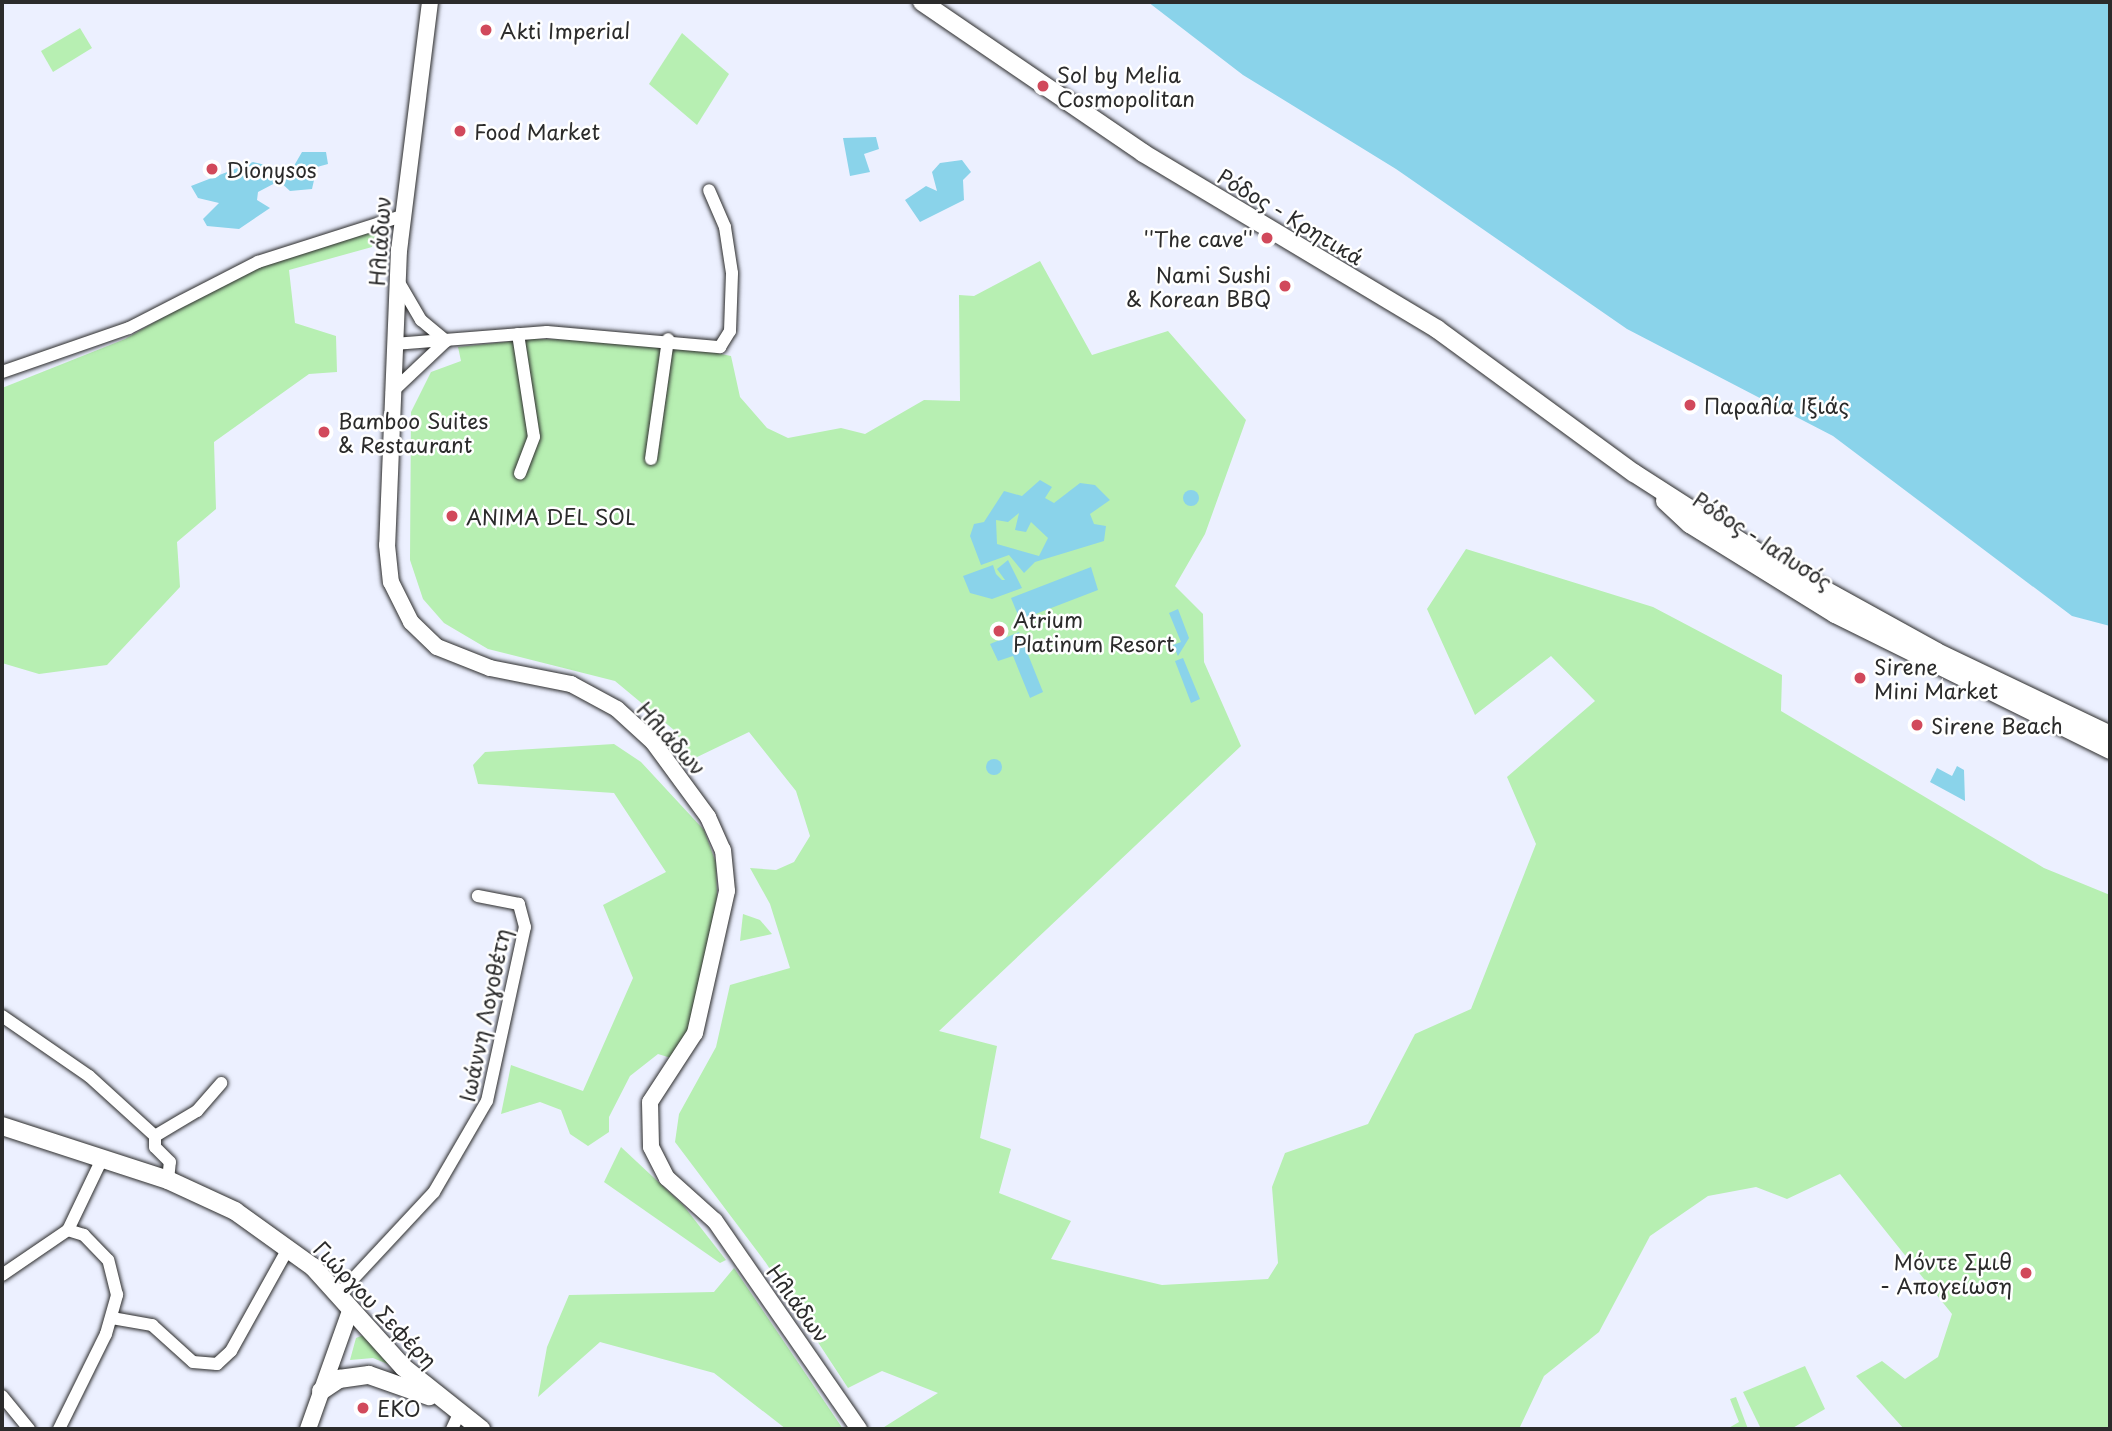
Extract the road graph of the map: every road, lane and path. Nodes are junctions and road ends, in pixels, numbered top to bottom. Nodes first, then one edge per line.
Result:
1 (430, 2) edge
2 (922, 2) edge
3 (709, 190) dead end
4 (401, 216) junction
5 (397, 278) junction
6 (518, 334) junction
7 (668, 339) junction
8 (446, 341) junction
9 (394, 344) junction
10 (2, 372) edge
11 (392, 392) junction
12 (651, 459) dead end
13 (520, 473) dead end
14 (1633, 473) junction
15 (2110, 735) edge
16 (2110, 750) edge
17 (478, 896) dead end
18 (2, 1016) edge
19 (221, 1083) dead end
20 (2, 1126) edge
21 (155, 1136) junction
22 (101, 1161) junction
23 (168, 1180) junction
24 (68, 1230) junction
25 (289, 1247) junction
26 (2, 1275) edge
27 (339, 1294) junction
28 (351, 1308) junction
29 (112, 1318) junction
30 (321, 1391) junction
31 (2, 1396) edge
32 (438, 1399) junction
33 (456, 1422) edge
34 (29, 1429) edge
35 (59, 1429) edge
36 (308, 1429) edge
37 (481, 1429) edge
38 (859, 1429) edge

1 - 4 street, Ηλιάδων
2 - 14 main road, Ρόδος - Κρητικά
3 - 7 street
4 - 5 street, Ηλιάδων
4 - 10 street
5 - 8 street
5 - 9 street, Ηλιάδων
6 - 7 street
6 - 8 street
6 - 13 street
7 - 12 street
8 - 9 street
8 - 11 street
9 - 11 street, Ηλιάδων
11 - 38 street, Ηλιάδων
14 - 15 main road, Ρόδος - Ιαλυσός
14 - 16 main road, Ρόδος - Ιαλυσός
17 - 27 street, Ιωάννη Λογοθέτη
18 - 21 street
19 - 21 street
20 - 22 main road, Γιώργου Σεφέρη
21 - 23 street
22 - 23 main road, Γιώργου Σεφέρη
22 - 24 street
23 - 25 main road, Γιώργου Σεφέρη
24 - 26 street
24 - 29 street
25 - 27 main road, Γιώργου Σεφέρη
25 - 29 street
27 - 28 main road, Γιώργου Σεφέρη
28 - 30 street
28 - 32 main road, Γιώργου Σεφέρη
29 - 35 street
30 - 32 main road
30 - 36 street
31 - 34 street
32 - 33 main road, Γιώργου Σεφέρη
33 - 37 main road, Γιώργου Σεφέρη

